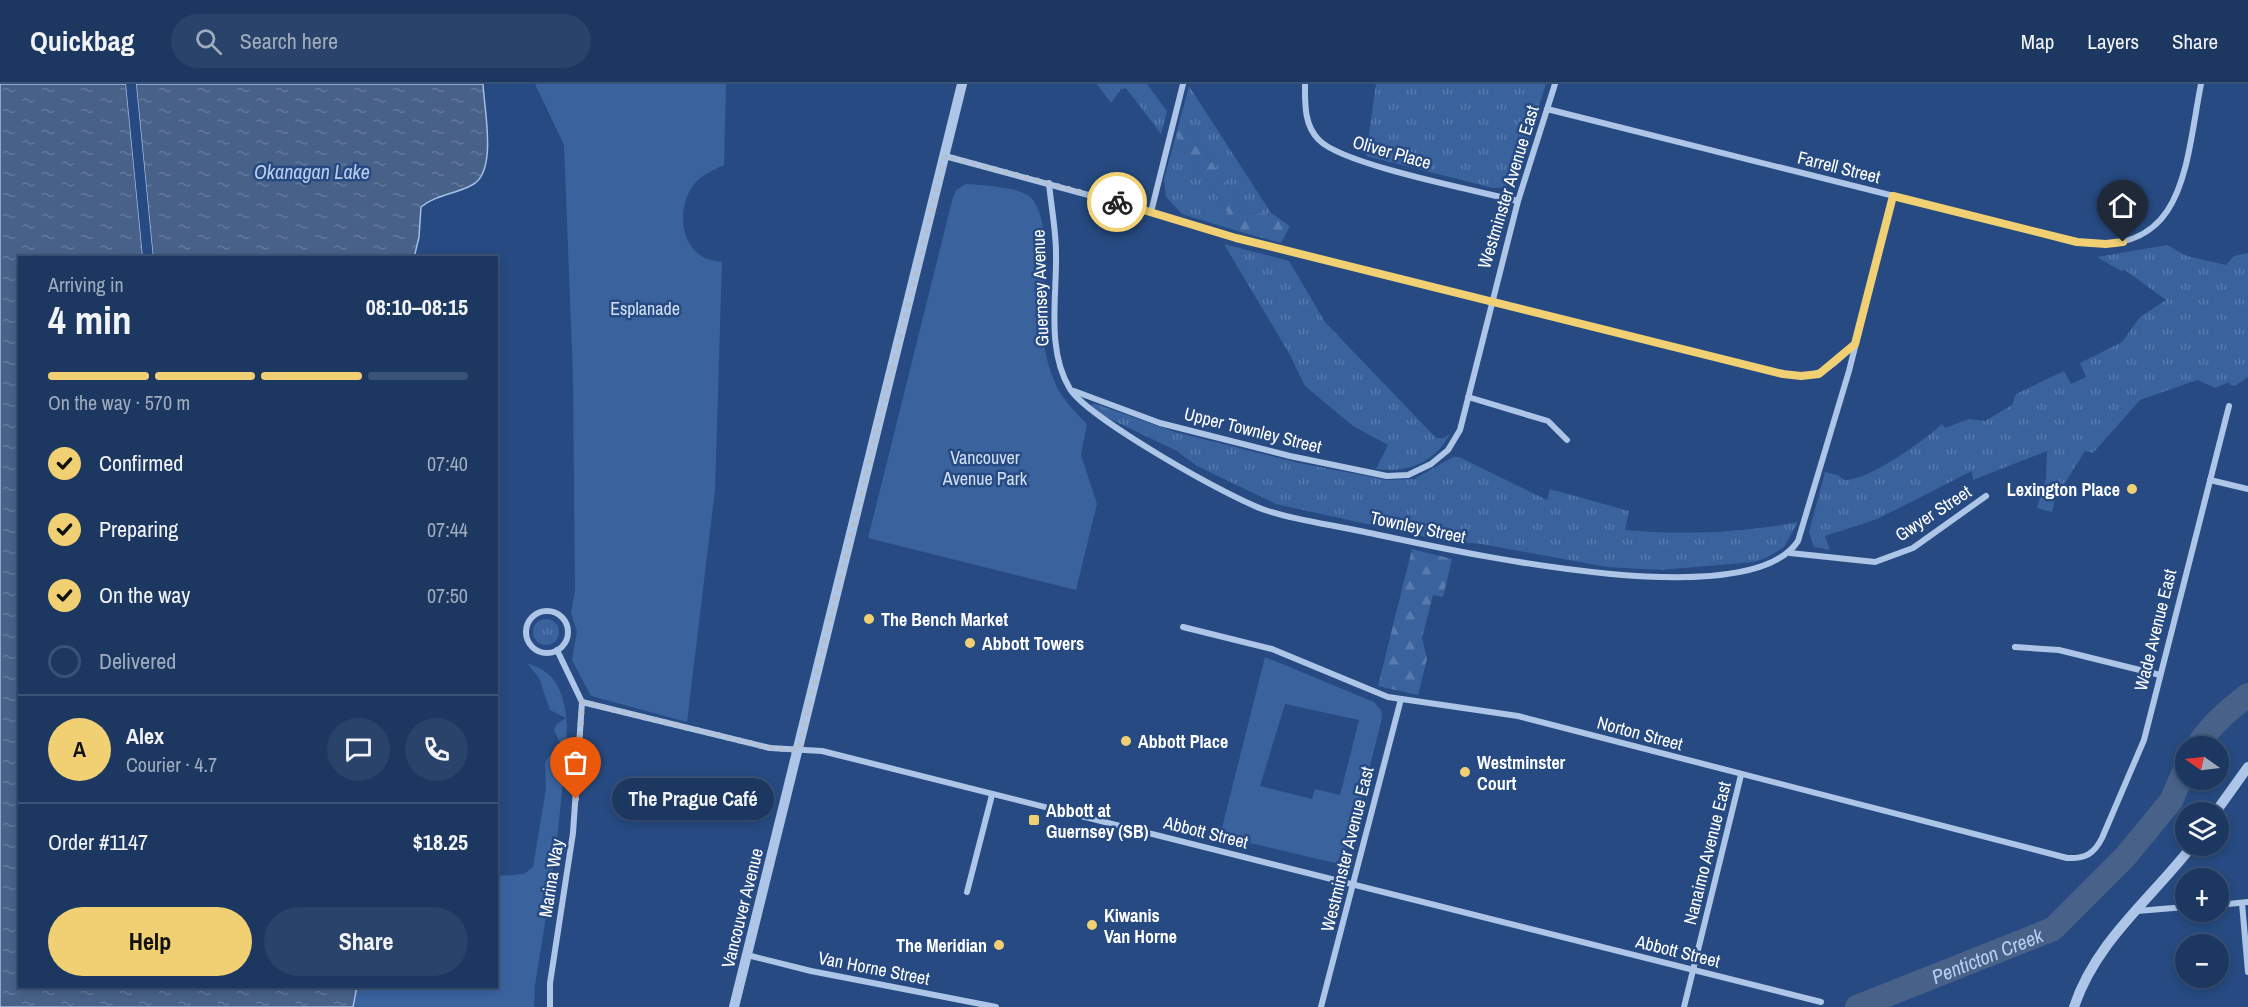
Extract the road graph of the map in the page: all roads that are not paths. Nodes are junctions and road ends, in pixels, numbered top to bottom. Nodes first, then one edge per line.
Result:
1 (962, 84) edge
2 (1183, 84) edge
3 (1305, 84) edge
4 (1555, 84) edge
5 (2200, 84) edge
6 (1547, 109) junction
7 (945, 156) junction
8 (1049, 183) junction
9 (1893, 196) junction
10 (1518, 201) junction
11 (1151, 212) junction
12 (1491, 301) junction
13 (1855, 344) junction
14 (1070, 389) junction
15 (1468, 397) junction
16 (2229, 406) dead end
17 (1567, 440) dead end
18 (1431, 464) joint
19 (2210, 480) junction
20 (2248, 489) edge
21 (1986, 496) dead end
22 (1790, 553) junction
23 (1184, 627) dead end
24 (2015, 646) dead end
25 (557, 650) junction
26 (2160, 675) junction
27 (1401, 699) junction
28 (582, 702) junction
29 (798, 750) junction
30 (2248, 767) edge
31 (1741, 775) junction
32 (992, 795) junction
33 (2223, 802) edge
34 (2092, 853) joint
35 (2184, 856) edge
36 (1353, 884) junction
37 (967, 892) dead end
38 (2245, 902) edge
39 (2229, 904) edge
40 (2175, 908) edge
41 (2137, 911) junction
42 (747, 955) junction
43 (1693, 970) junction
44 (2248, 972) edge
45 (1821, 1002) dead end
46 (550, 1007) edge
47 (734, 1007) edge
48 (996, 1007) edge
49 (1321, 1007) edge
50 (1684, 1007) edge
51 (2074, 1007) edge

1 - 7 street, Vancouver Avenue
2 - 11 street
3 - 10 street, Oliver Place
4 - 6 street, Westminster Avenue East
5 - 9 street, Farrell Street
6 - 9 street, Farrell Street
6 - 10 street, Westminster Avenue East
7 - 8 street
7 - 29 street, Vancouver Avenue
8 - 11 street
8 - 14 street, Guernsey Avenue
9 - 13 street
10 - 12 street, Westminster Avenue East
11 - 12 street
12 - 13 street
12 - 15 street, Westminster Avenue East
13 - 22 street
14 - 18 street, Upper Townley Street
14 - 22 street, Townley Street
15 - 17 street
15 - 18 street, Westminster Avenue East
16 - 19 street, Wade Avenue East
19 - 20 street
19 - 26 street, Wade Avenue East
21 - 22 street, Gwyer Street
23 - 27 street, Norton Street
24 - 26 street
25 - 25 street
25 - 28 street, Marina Way
26 - 34 street, Wade Avenue East
27 - 31 street, Norton Street
27 - 36 street, Westminster Avenue East
28 - 29 street, Abbott Street
28 - 46 street, Marina Way
29 - 32 street, Abbott Street
29 - 42 street, Vancouver Avenue
30 - 33 street
31 - 34 street, Norton Street
31 - 43 street, Nanaimo Avenue East
32 - 36 street, Abbott Street
32 - 37 street
35 - 41 street
36 - 43 street, Abbott Street
36 - 49 street, Westminster Avenue East
38 - 39 street
38 - 44 street
40 - 41 street
41 - 51 street
42 - 47 street, Vancouver Avenue
42 - 48 street, Van Horne Street
43 - 45 street, Abbott Street
43 - 50 street, Nanaimo Avenue East

